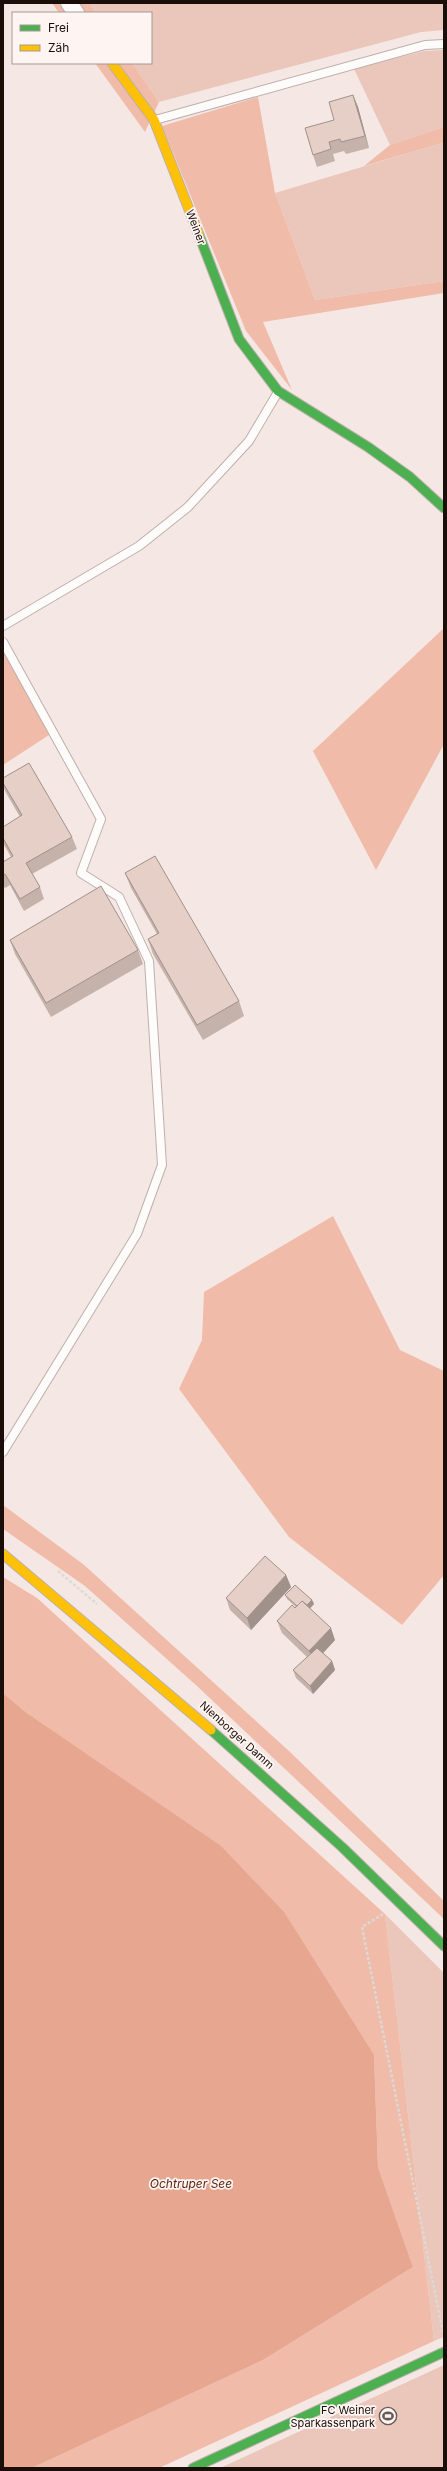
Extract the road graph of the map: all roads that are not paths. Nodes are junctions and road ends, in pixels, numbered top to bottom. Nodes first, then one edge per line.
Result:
1 (69, 3) edge
2 (75, 12) edge
3 (444, 44) edge
4 (113, 64) edge
5 (154, 120) junction
6 (278, 391) junction
7 (444, 508) edge
8 (3, 626) edge
9 (3, 642) edge
10 (3, 1452) edge
11 (3, 1554) edge
12 (444, 1946) edge
13 (444, 2352) edge
14 (193, 2468) edge

1 - 2 street
3 - 5 lane
4 - 5 street, Weiner
5 - 6 street, Weiner
6 - 7 street
6 - 8 lane
9 - 10 lane
11 - 12 street, Nienborger Damm
13 - 14 street

